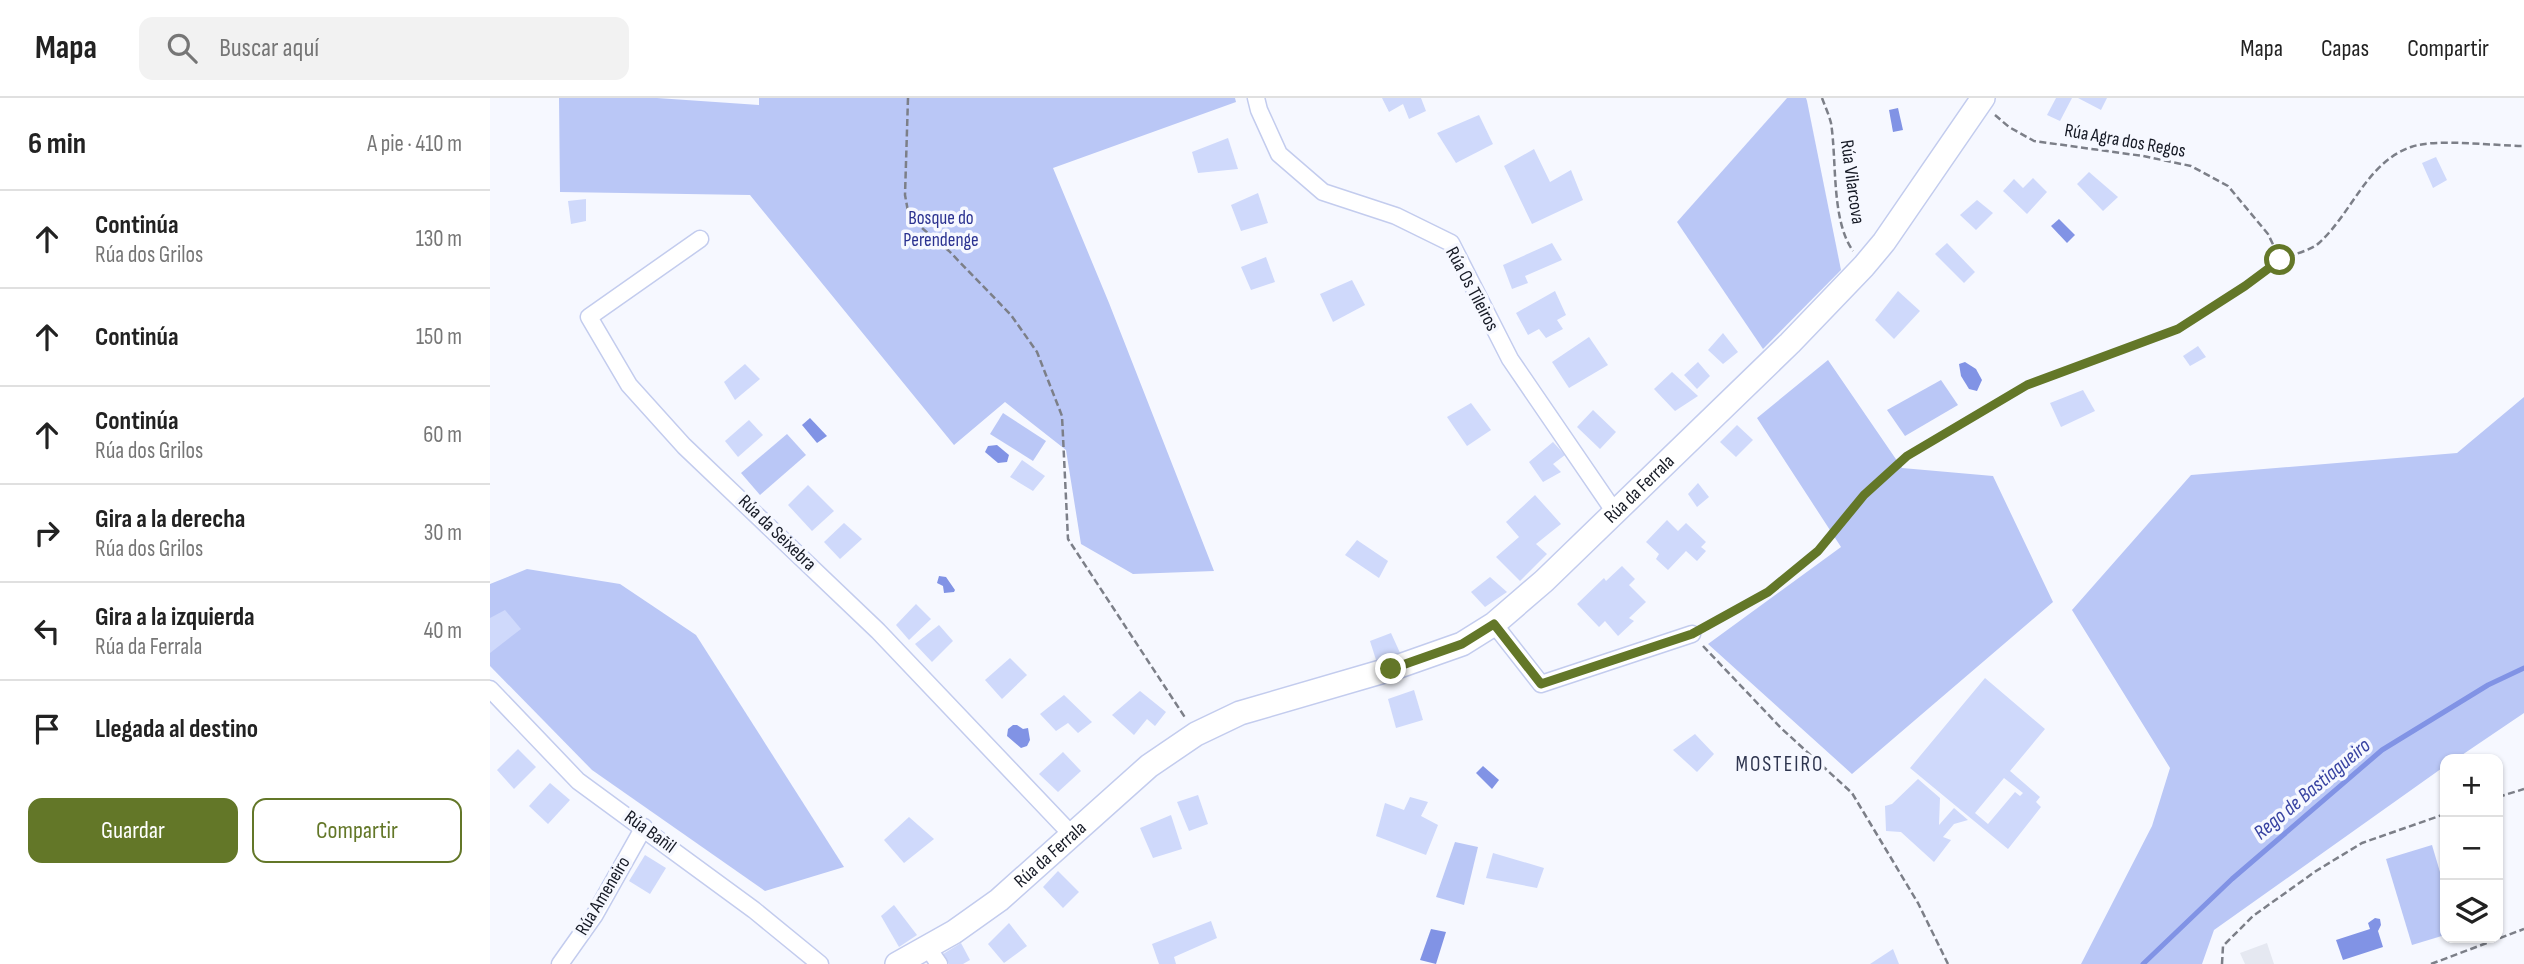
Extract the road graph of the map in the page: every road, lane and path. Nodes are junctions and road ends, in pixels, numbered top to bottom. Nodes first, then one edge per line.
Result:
1 (908, 98) edge
2 (1256, 98) edge
3 (1822, 98) edge
4 (1981, 100) edge
5 (2524, 146) edge
6 (700, 239) dead end
7 (2280, 260) junction
8 (1864, 265) junction
9 (1614, 511) junction
10 (1494, 624) junction
11 (1692, 634) junction
12 (490, 688) edge
13 (1196, 734) junction
14 (2524, 789) edge
15 (2503, 795) edge
16 (2440, 816) edge
17 (644, 827) junction
18 (1073, 836) junction
19 (2524, 929) edge
20 (934, 956) edge
21 (560, 964) edge
22 (820, 964) edge
23 (897, 964) edge
24 (1948, 964) edge
25 (2222, 964) edge
26 (2431, 964) edge

1 - 13 path
2 - 9 street, Rúa Os Tileiros
3 - 8 path, Rúa Vilarcova
4 - 7 path, Rúa Agra dos Regos
4 - 8 street, Rúa da Ferrala
5 - 7 path
6 - 18 street, Rúa da Seixebra
7 - 11 path
8 - 9 street, Rúa da Ferrala
9 - 10 street, Rúa da Ferrala
10 - 11 street
10 - 13 street, Rúa da Ferrala
11 - 24 path
12 - 17 street, Rúa Bañil
13 - 18 street, Rúa da Ferrala
14 - 15 path
16 - 25 path
17 - 21 street, Rúa Ameneiro
17 - 22 street, Rúa Bañil
18 - 20 street, Rúa da Ferrala
19 - 26 path
20 - 23 street, Rúa da Ferrala

